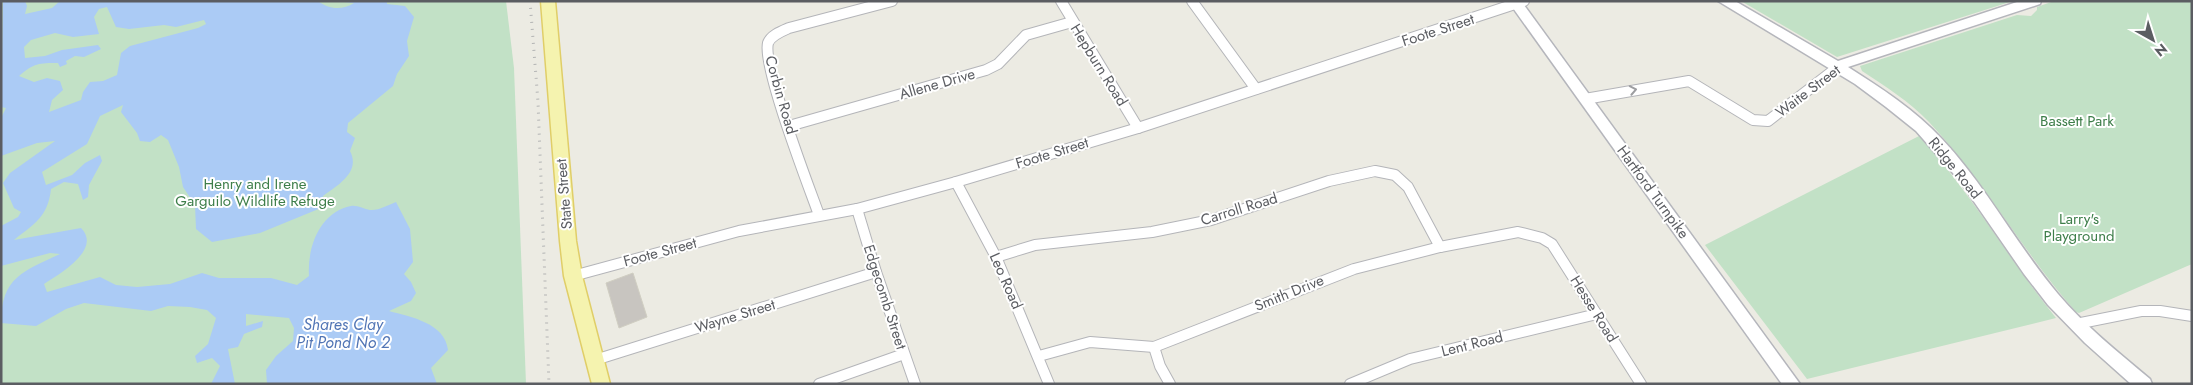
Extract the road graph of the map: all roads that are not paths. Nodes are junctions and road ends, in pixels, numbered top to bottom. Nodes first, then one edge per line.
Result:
1 (548, 1) edge
2 (892, 1) edge
3 (1061, 1) edge
4 (1192, 1) edge
5 (1724, 1) edge
6 (2035, 1) edge
7 (1518, 2) edge
8 (1072, 22) junction
9 (1838, 67) junction
10 (1256, 89) junction
11 (1585, 99) junction
12 (789, 126) junction
13 (1138, 128) junction
14 (956, 182) junction
15 (857, 209) junction
16 (819, 215) junction
17 (1542, 238) joint
18 (1440, 247) junction
19 (996, 257) junction
20 (876, 272) junction
21 (573, 276) junction
22 (1597, 314) junction
23 (2192, 316) edge
24 (2076, 324) junction
25 (1154, 347) junction
26 (904, 354) junction
27 (1039, 356) junction
28 (594, 360) junction
29 (601, 384) edge
30 (819, 384) edge
31 (915, 384) edge
32 (1049, 384) edge
33 (1170, 384) edge
34 (1350, 384) edge
35 (1641, 384) edge
36 (1792, 384) edge
37 (2144, 384) edge

1 - 21 main road, State Street
2 - 12 street, Corbin Road
3 - 8 street, Hepburn Road
4 - 10 street
5 - 9 main road, Ridge Road
6 - 9 main road, Waite Street
7 - 10 street, Foote Street
7 - 11 main road, Hartford Turnpike
8 - 12 street, Allene Drive
8 - 13 street, Hepburn Road
11 -> 9 street, Waite Street
9 - 24 main road, Ridge Road
10 - 13 street, Foote Street
11 - 36 main road, Hartford Turnpike
12 - 16 street, Corbin Road
13 - 14 street, Foote Street
14 - 15 street, Foote Street
14 - 19 street, Leo Road
15 - 16 street, Foote Street
15 - 20 street, Edgecomb Street
16 - 21 street, Foote Street
17 - 18 street, Smith Drive
17 - 22 street, Hesse Road
18 - 19 street, Carroll Road
18 - 25 street, Smith Drive
19 - 27 street, Leo Road
20 - 26 street, Edgecomb Street
20 - 28 street, Wayne Street
21 - 28 main road, State Street
22 - 34 street, Lent Road
22 - 35 street, Hesse Road
23 - 24 street
24 - 37 main road, Ridge Road
25 - 27 street, Smith Drive
25 - 33 street
26 - 30 street
26 - 31 street, Edgecomb Street
27 - 32 street, Leo Road
28 - 29 main road, State Street

